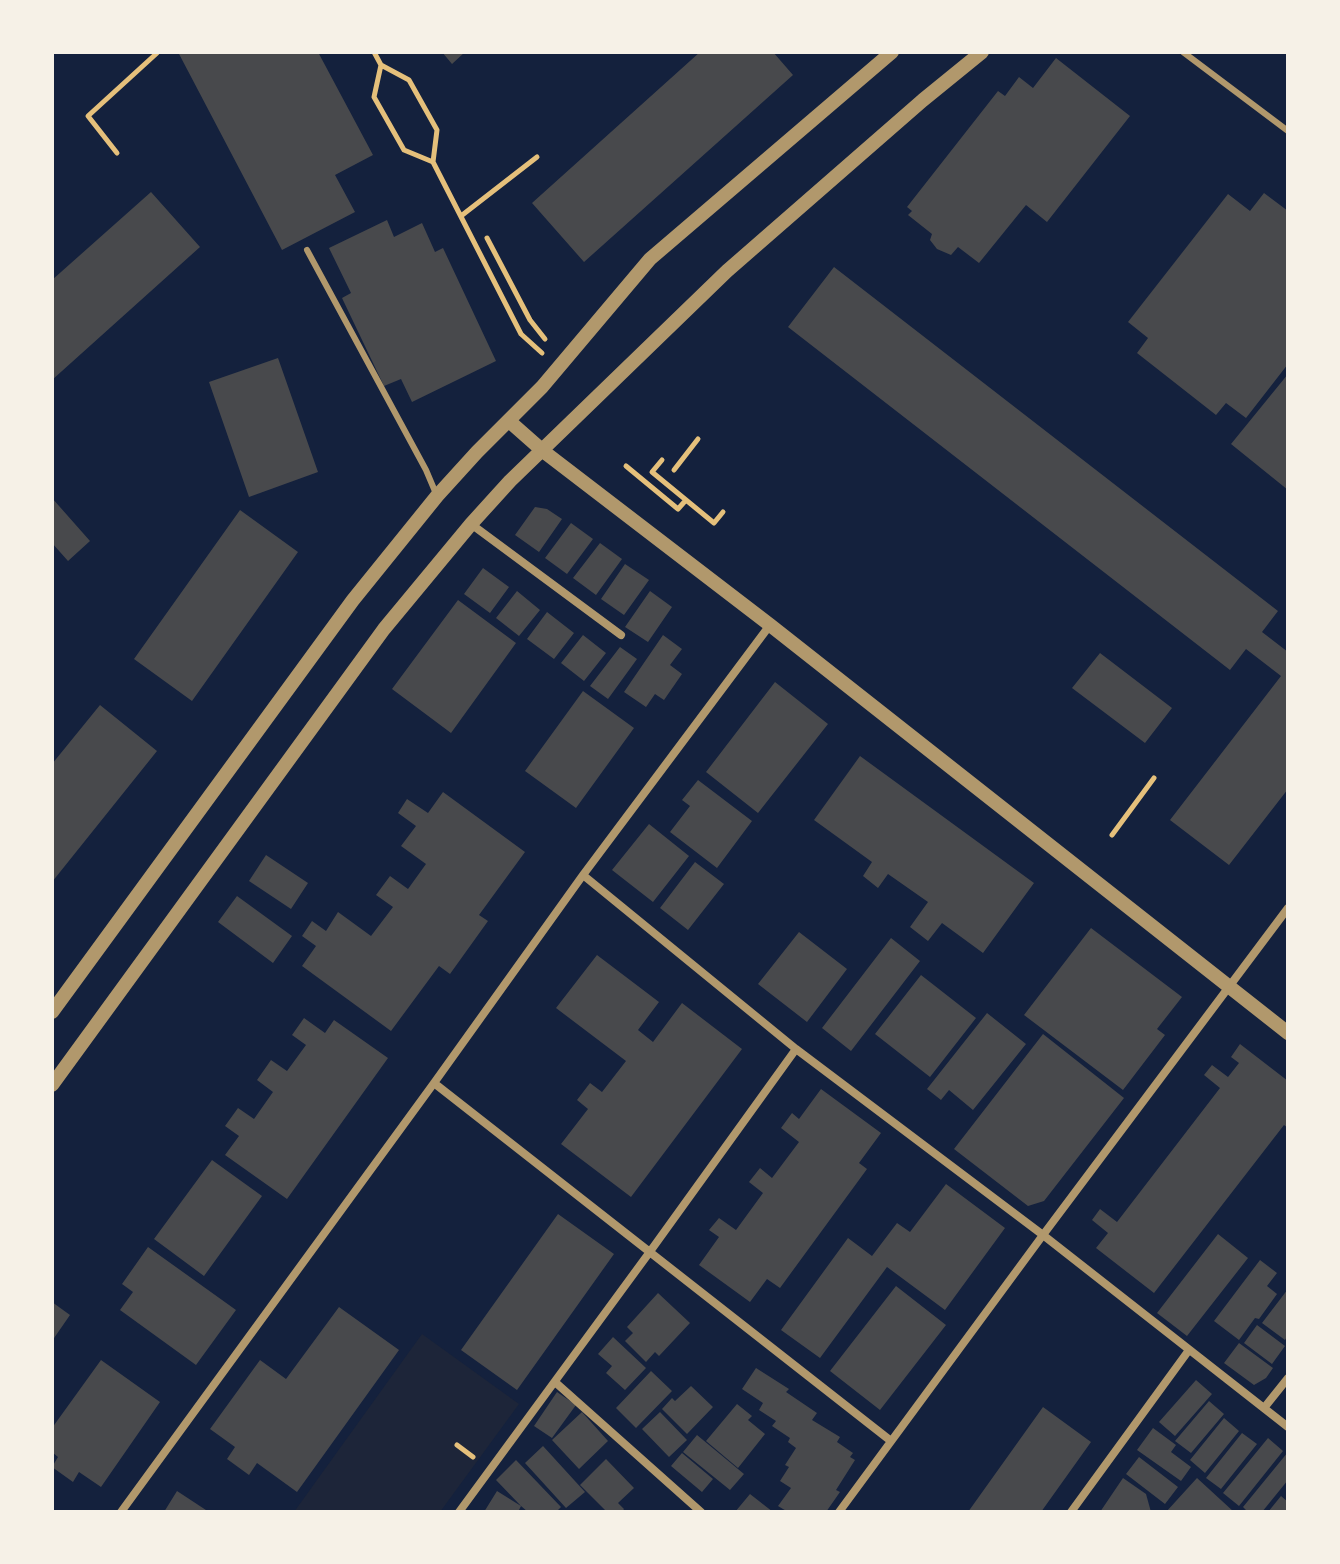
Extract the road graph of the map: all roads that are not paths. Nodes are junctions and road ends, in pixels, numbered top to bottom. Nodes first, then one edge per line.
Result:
1 (892, 52) edge
2 (982, 52) edge
3 (1183, 52) edge
4 (1288, 131) edge
5 (307, 250) dead end
6 (509, 421) junction
7 (543, 451) junction
8 (437, 496) junction
9 (471, 524) junction
10 (770, 625) junction
11 (621, 635) dead end
12 (583, 875) junction
13 (1288, 908) edge
14 (1228, 986) junction
15 (52, 1012) edge
16 (1288, 1033) edge
17 (796, 1049) junction
18 (434, 1083) junction
19 (52, 1085) edge
20 (1043, 1235) junction
21 (649, 1253) junction
22 (1189, 1350) junction
23 (1288, 1378) edge
24 (555, 1382) junction
25 (1264, 1408) junction
26 (1288, 1427) edge
27 (891, 1441) junction
28 (121, 1512) edge
29 (459, 1512) edge
30 (701, 1512) edge
31 (839, 1512) edge
32 (1071, 1512) edge

1 - 6 street
2 - 7 street
3 - 4 lane
5 - 8 lane
6 - 7 street
6 - 8 street
7 - 9 street
7 - 10 street
8 - 15 street
9 - 11 street
9 - 19 street
10 - 12 street
10 - 14 street
12 - 17 street
12 - 18 street
13 - 14 street
14 - 16 street
14 - 20 street
17 - 20 street
17 - 21 street
18 - 21 street
18 - 28 street
20 - 22 street
20 - 27 street
21 - 24 street
21 - 27 street
22 - 25 street
22 - 32 street
23 - 25 street
24 - 29 street
24 - 30 street
25 - 26 street
27 - 31 street

